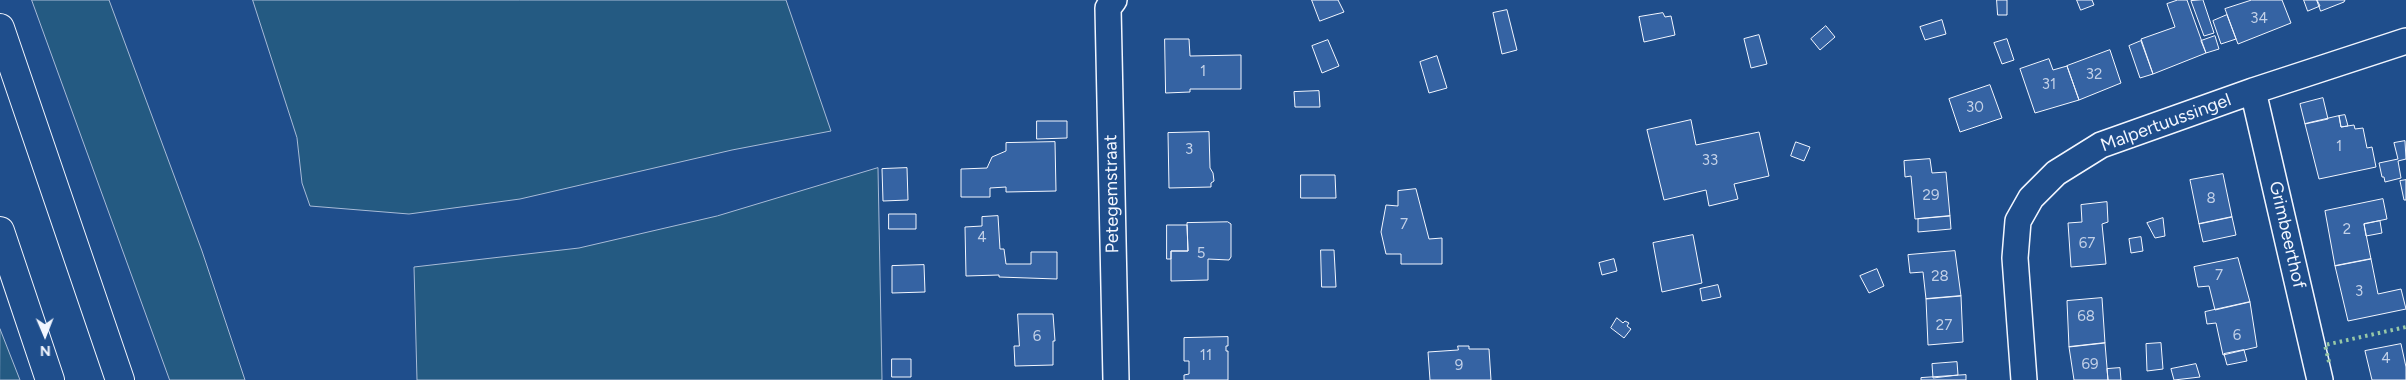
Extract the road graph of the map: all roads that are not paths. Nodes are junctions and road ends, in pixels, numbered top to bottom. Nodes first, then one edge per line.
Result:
1 (1111, 4) edge
2 (0, 28) edge
3 (2406, 41) edge
4 (2253, 91) junction
5 (0, 231) edge
6 (50, 380) edge
7 (120, 380) edge
8 (1116, 380) edge
9 (2024, 380) edge
10 (2320, 380) edge

1 - 8 street, Petegemstraat
2 - 7 highway
3 - 4 street, Malpertuussingel
4 - 9 street, Malpertuussingel
4 - 10 street, Grimbeerthof
5 - 6 highway

